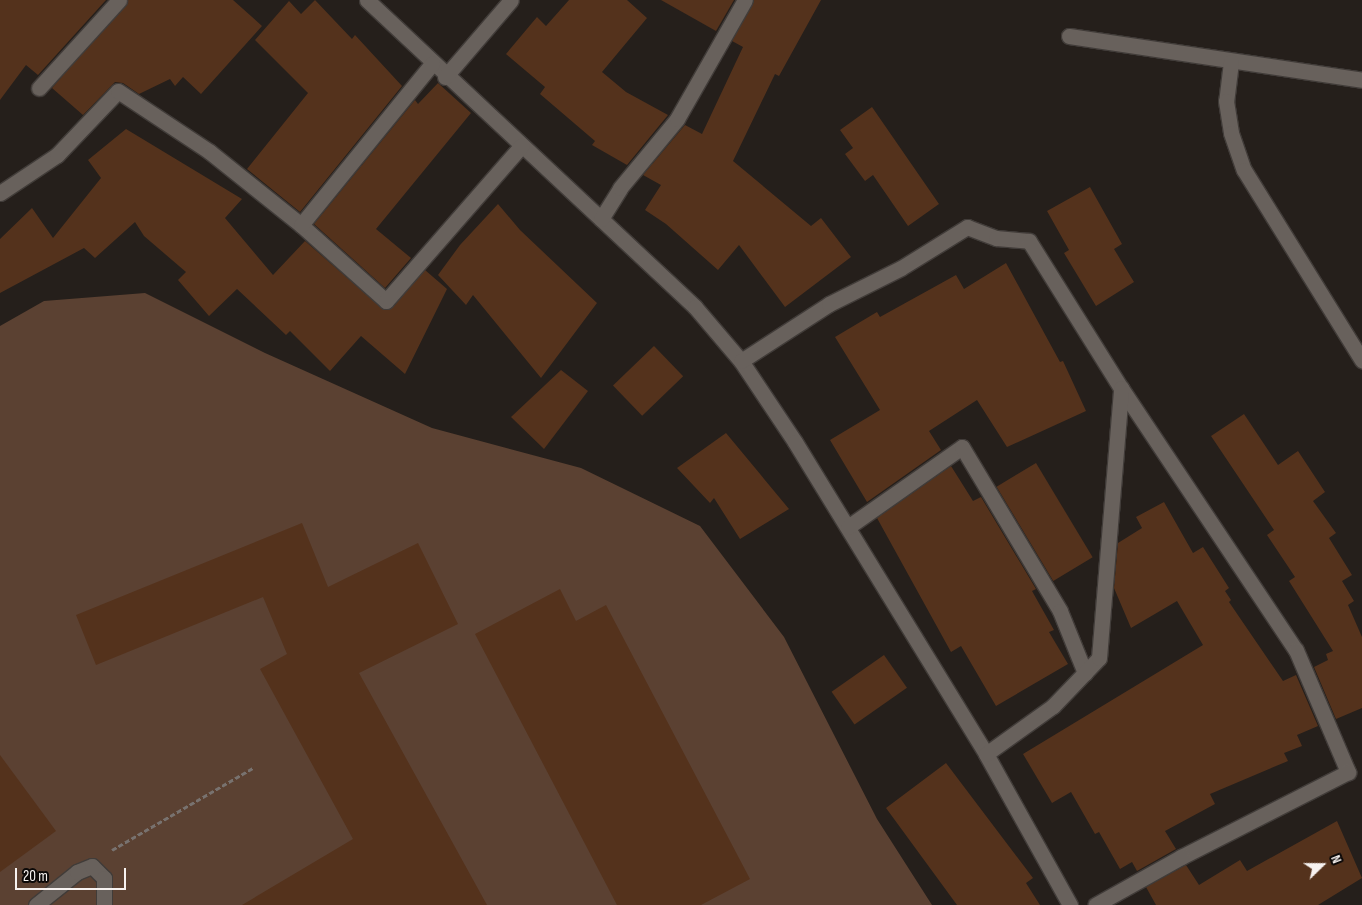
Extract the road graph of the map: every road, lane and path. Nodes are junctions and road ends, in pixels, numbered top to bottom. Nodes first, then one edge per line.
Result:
1 (119, 0) edge
2 (367, 0) edge
3 (511, 0) edge
4 (745, 0) edge
5 (1069, 36) dead end
6 (1232, 62) junction
7 (432, 64) junction
8 (445, 77) junction
9 (1362, 80) edge
10 (39, 88) dead end
11 (521, 146) junction
12 (0, 193) edge
13 (601, 220) junction
14 (301, 225) junction
15 (1362, 360) edge
16 (741, 361) junction
17 (1121, 388) junction
18 (848, 527) junction
19 (1085, 673) junction
20 (986, 754) junction
21 (253, 768) dead end
22 (117, 846) dead end
23 (36, 905) edge
24 (104, 905) edge
25 (1070, 905) edge
26 (1095, 905) edge

1 - 10 street
2 - 7 street
3 - 8 street
4 - 13 street
5 - 6 street
6 - 9 street
6 - 15 street
7 - 8 street
7 - 14 street
8 - 11 street
11 - 13 street
11 - 14 street
12 - 14 street
13 - 16 street
16 - 17 street
16 - 18 street
17 - 19 street
17 - 26 street
18 - 19 street
18 - 20 street
19 - 20 street
20 - 25 street
21 - 22 path
23 - 24 street

